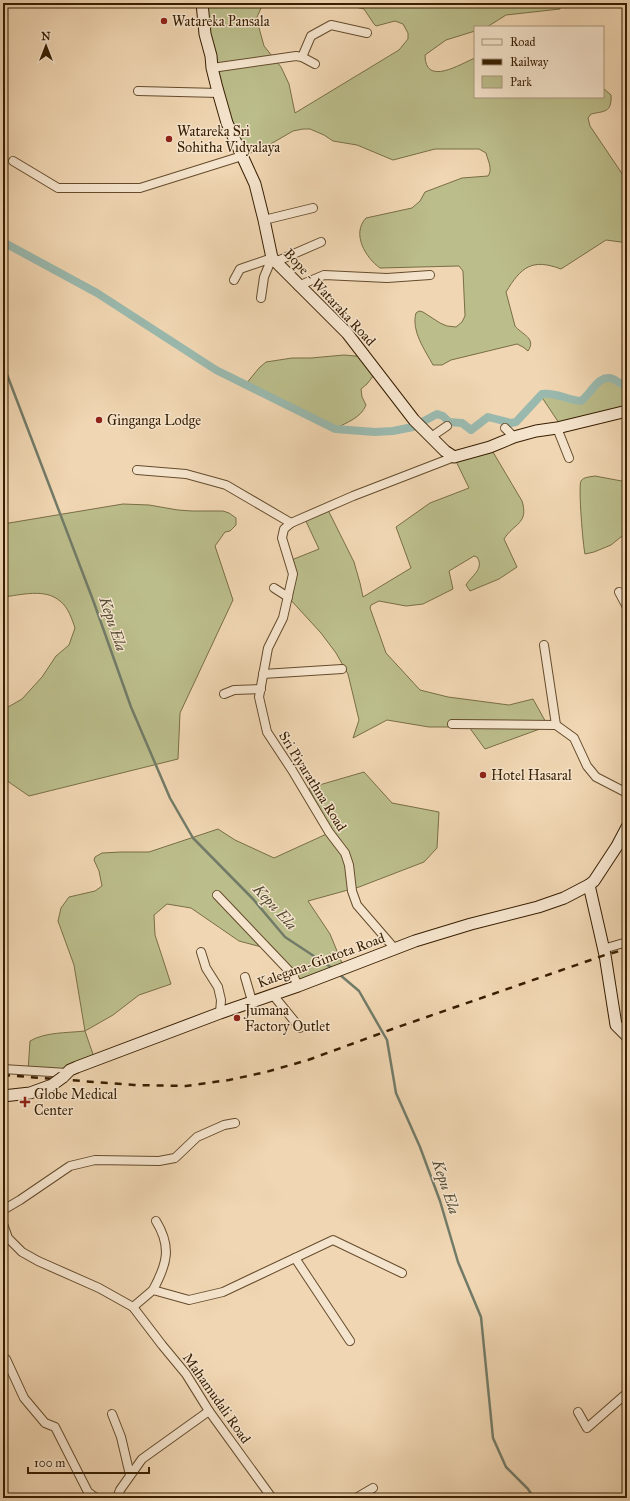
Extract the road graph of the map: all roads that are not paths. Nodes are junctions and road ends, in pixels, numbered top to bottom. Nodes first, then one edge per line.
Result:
1 (202, 3) edge
2 (367, 33) dead end
3 (302, 57) junction
4 (315, 64) dead end
5 (212, 68) junction
6 (138, 91) dead end
7 (219, 93) junction
8 (242, 156) junction
9 (12, 161) dead end
10 (313, 208) dead end
11 (264, 220) junction
12 (321, 242) dead end
13 (273, 260) junction
14 (430, 275) dead end
15 (234, 280) dead end
16 (298, 286) junction
17 (261, 298) dead end
18 (627, 411) edge
19 (447, 426) dead end
20 (505, 428) dead end
21 (557, 428) junction
22 (431, 437) junction
23 (514, 437) junction
24 (454, 457) junction
25 (569, 458) dead end
26 (138, 470) dead end
27 (291, 523) junction
28 (274, 588) dead end
29 (619, 592) dead end
30 (288, 597) junction
31 (627, 607) edge
32 (544, 645) dead end
33 (342, 669) dead end
34 (263, 674) junction
35 (261, 689) junction
36 (224, 694) dead end
37 (452, 724) dead end
38 (556, 725) junction
39 (627, 793) edge
40 (627, 828) edge
41 (589, 885) junction
42 (217, 895) dead end
43 (627, 942) edge
44 (395, 948) junction
45 (603, 948) junction
46 (200, 952) dead end
47 (245, 977) dead end
48 (298, 986) junction
49 (273, 995) junction
50 (252, 1001) junction
51 (220, 1013) junction
52 (300, 1028) dead end
53 (627, 1036) edge
54 (3, 1069) edge
55 (65, 1075) junction
56 (3, 1096) edge
57 (235, 1123) dead end
58 (3, 1210) edge
59 (156, 1221) dead end
60 (3, 1224) edge
61 (6, 1239) edge
62 (295, 1258) junction
63 (402, 1273) dead end
64 (153, 1290) junction
65 (133, 1308) junction
66 (350, 1341) dead end
67 (3, 1358) edge
68 (627, 1393) edge
69 (209, 1411) junction
70 (578, 1412) dead end
71 (112, 1414) dead end
72 (130, 1475) junction
73 (373, 1488) dead end
74 (96, 1498) edge
75 (117, 1498) edge
76 (272, 1498) edge
77 (356, 1498) edge

1 - 5 street, Bope - Wataraka Road
2 - 3 street
3 - 4 street
3 - 5 street
5 - 7 street, Bope - Wataraka Road
6 - 7 street
7 - 8 street, Bope - Wataraka Road
8 - 9 street
8 - 11 street, Bope - Wataraka Road
10 - 11 street
11 - 13 street, Bope - Wataraka Road
12 - 13 street
13 - 15 street
13 - 16 street, Bope - Wataraka Road
13 - 17 street
14 - 16 street
16 - 22 street, Bope - Wataraka Road
18 - 21 street
19 - 22 street
20 - 23 street
21 - 23 street
21 - 25 street
22 - 24 street, Bope - Wataraka Road
23 - 24 street
24 - 27 street
26 - 27 street
27 - 30 street, Sri Piyarathna Road
28 - 30 street
29 - 31 street
30 - 34 street, Sri Piyarathna Road
32 - 38 street
33 - 34 street
34 - 35 street, Sri Piyarathna Road
35 - 36 street
35 - 44 street, Sri Piyarathna Road
37 - 38 street
38 - 39 street
40 - 41 street, Kalegana-Gintota Road
41 - 44 street, Kalegana-Gintota Road
41 - 45 street
42 - 48 street
43 - 45 street
44 - 48 street, Kalegana-Gintota Road
45 - 53 street
46 - 51 street
47 - 50 street
48 - 49 street, Kalegana-Gintota Road
49 - 50 street, Kalegana-Gintota Road
49 - 52 street
50 - 51 street, Kalegana-Gintota Road
51 - 55 street, Kalegana-Gintota Road
54 - 55 street
55 - 56 street, Kalegana-Gintota Road, bridge
57 - 58 street
59 - 64 street
60 - 61 street, Mahamudali Road
61 - 65 street, Mahamudali Road
62 - 63 street
62 - 64 street
62 - 66 street
64 - 65 street
65 - 69 street, Mahamudali Road
67 - 74 street
68 - 70 street
69 - 72 street
69 - 76 street, Mahamudali Road
71 - 72 street
72 - 75 street
73 - 77 street

